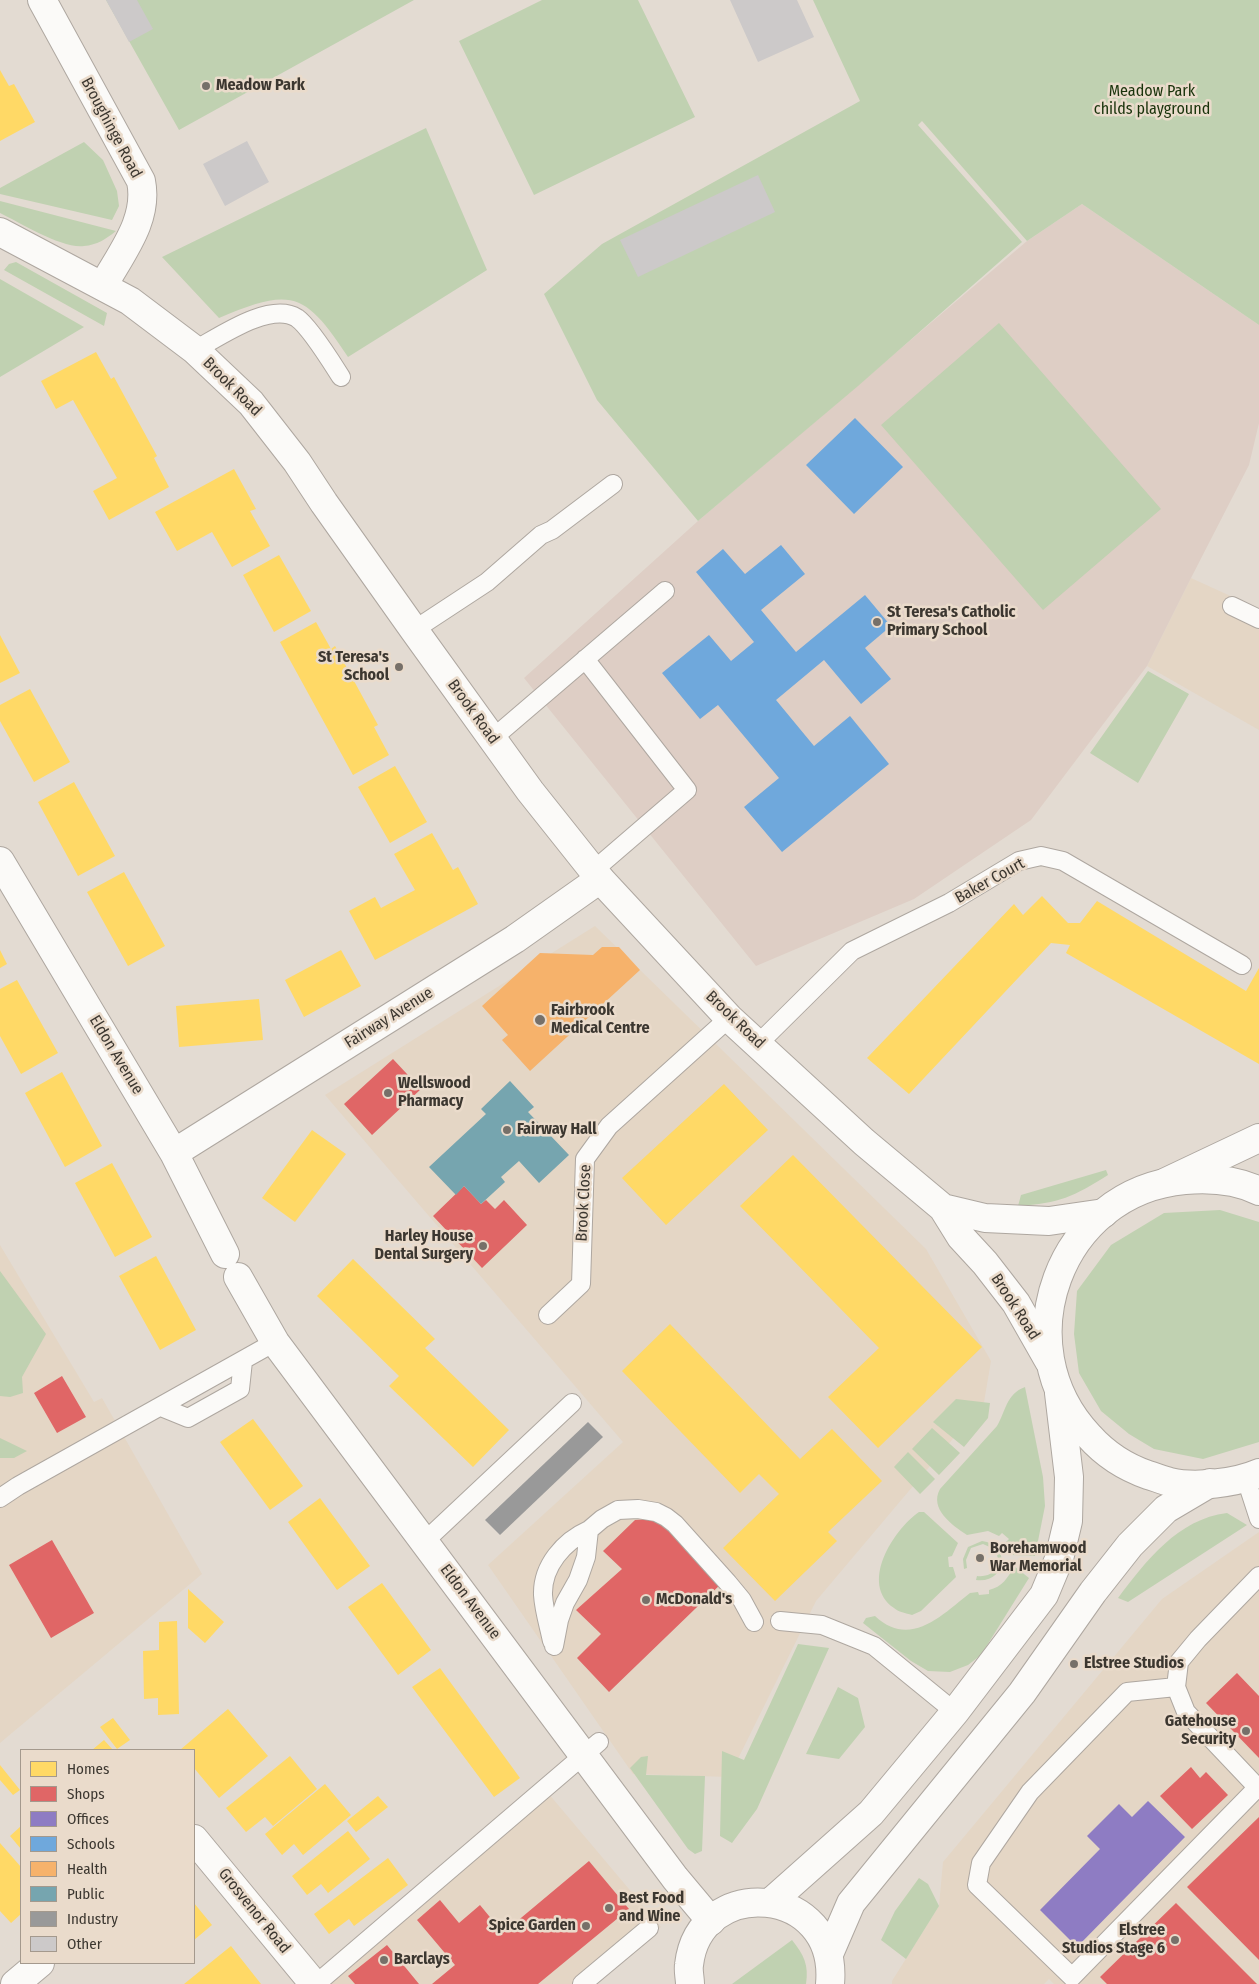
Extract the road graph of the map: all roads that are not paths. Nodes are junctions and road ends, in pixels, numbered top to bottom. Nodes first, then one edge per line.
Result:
1 (42, 0) edge
2 (0, 232) edge
3 (103, 286) junction
4 (195, 350) junction
5 (341, 377) dead end
6 (613, 484) dead end
7 (665, 591) dead end
8 (1232, 606) dead end
9 (1259, 619) edge
10 (414, 630) junction
11 (586, 659) junction
12 (492, 739) junction
13 (0, 861) edge
14 (597, 874) junction
15 (1242, 965) dead end
16 (729, 1018) junction
17 (758, 1044) junction
18 (1259, 1138) edge
19 (174, 1153) junction
20 (1166, 1182) junction
21 (1259, 1191) edge
22 (943, 1208) junction
23 (1104, 1213) junction
24 (225, 1254) dead end
25 (238, 1277) dead end
26 (548, 1315) dead end
27 (275, 1342) junction
28 (1049, 1361) junction
29 (1059, 1393) junction
30 (572, 1403) dead end
31 (1252, 1476) edge
32 (1210, 1484) junction
33 (0, 1498) edge
34 (1259, 1518) edge
35 (589, 1530) junction
36 (424, 1542) junction
37 (1259, 1576) edge
38 (780, 1621) dead end
39 (754, 1622) dead end
40 (1176, 1687) junction
41 (955, 1712) junction
42 (591, 1748) junction
43 (1258, 1788) edge
44 (195, 1840) edge
45 (771, 1902) junction
46 (711, 1921) junction
47 (649, 1928) dead end
48 (829, 1954) junction
49 (39, 1964) edge
50 (690, 1975) edge
51 (1076, 1981) edge
52 (15, 1984) edge
53 (315, 1984) edge
54 (582, 1984) edge
55 (669, 1984) edge
56 (830, 1984) edge

1 - 3 street, Broughinge Road
2 - 3 street, Brook Road
3 - 4 street, Brook Road
4 - 5 lane
4 - 10 street, Brook Road
6 - 10 lane
7 - 11 lane
8 - 9 lane
10 - 12 street, Brook Road
11 - 12 lane
11 - 14 lane
12 - 14 street, Brook Road
13 - 19 street, Eldon Avenue
14 - 16 street, Brook Road
14 - 19 street, Fairway Avenue
15 - 17 lane, Baker Court
16 - 17 street, Brook Road
16 - 26 lane, Brook Close
17 - 22 street, Brook Road
18 - 20 street
19 - 24 street, Eldon Avenue
20 - 21 street
20 - 23 street
22 - 23 street, Brook Road
22 - 28 street, Brook Road
23 - 28 street
25 - 27 street, Eldon Avenue
27 - 33 lane
27 - 36 street, Eldon Avenue
28 - 29 street
29 - 32 street
29 - 41 street
30 - 36 lane
31 - 32 street
31 - 34 lane
32 - 48 street
35 - 35 lane
35 - 39 lane
36 - 42 street, Eldon Avenue
37 - 40 lane
38 - 41 lane
40 - 43 lane
40 - 51 lane
41 - 45 street
42 - 46 street, Eldon Avenue
42 - 53 lane
43 - 51 lane
44 - 53 street, Grosvenor Road
45 - 46 street
45 - 48 street
46 - 50 street
47 - 54 lane
48 - 56 street
49 - 52 street
50 - 55 street

